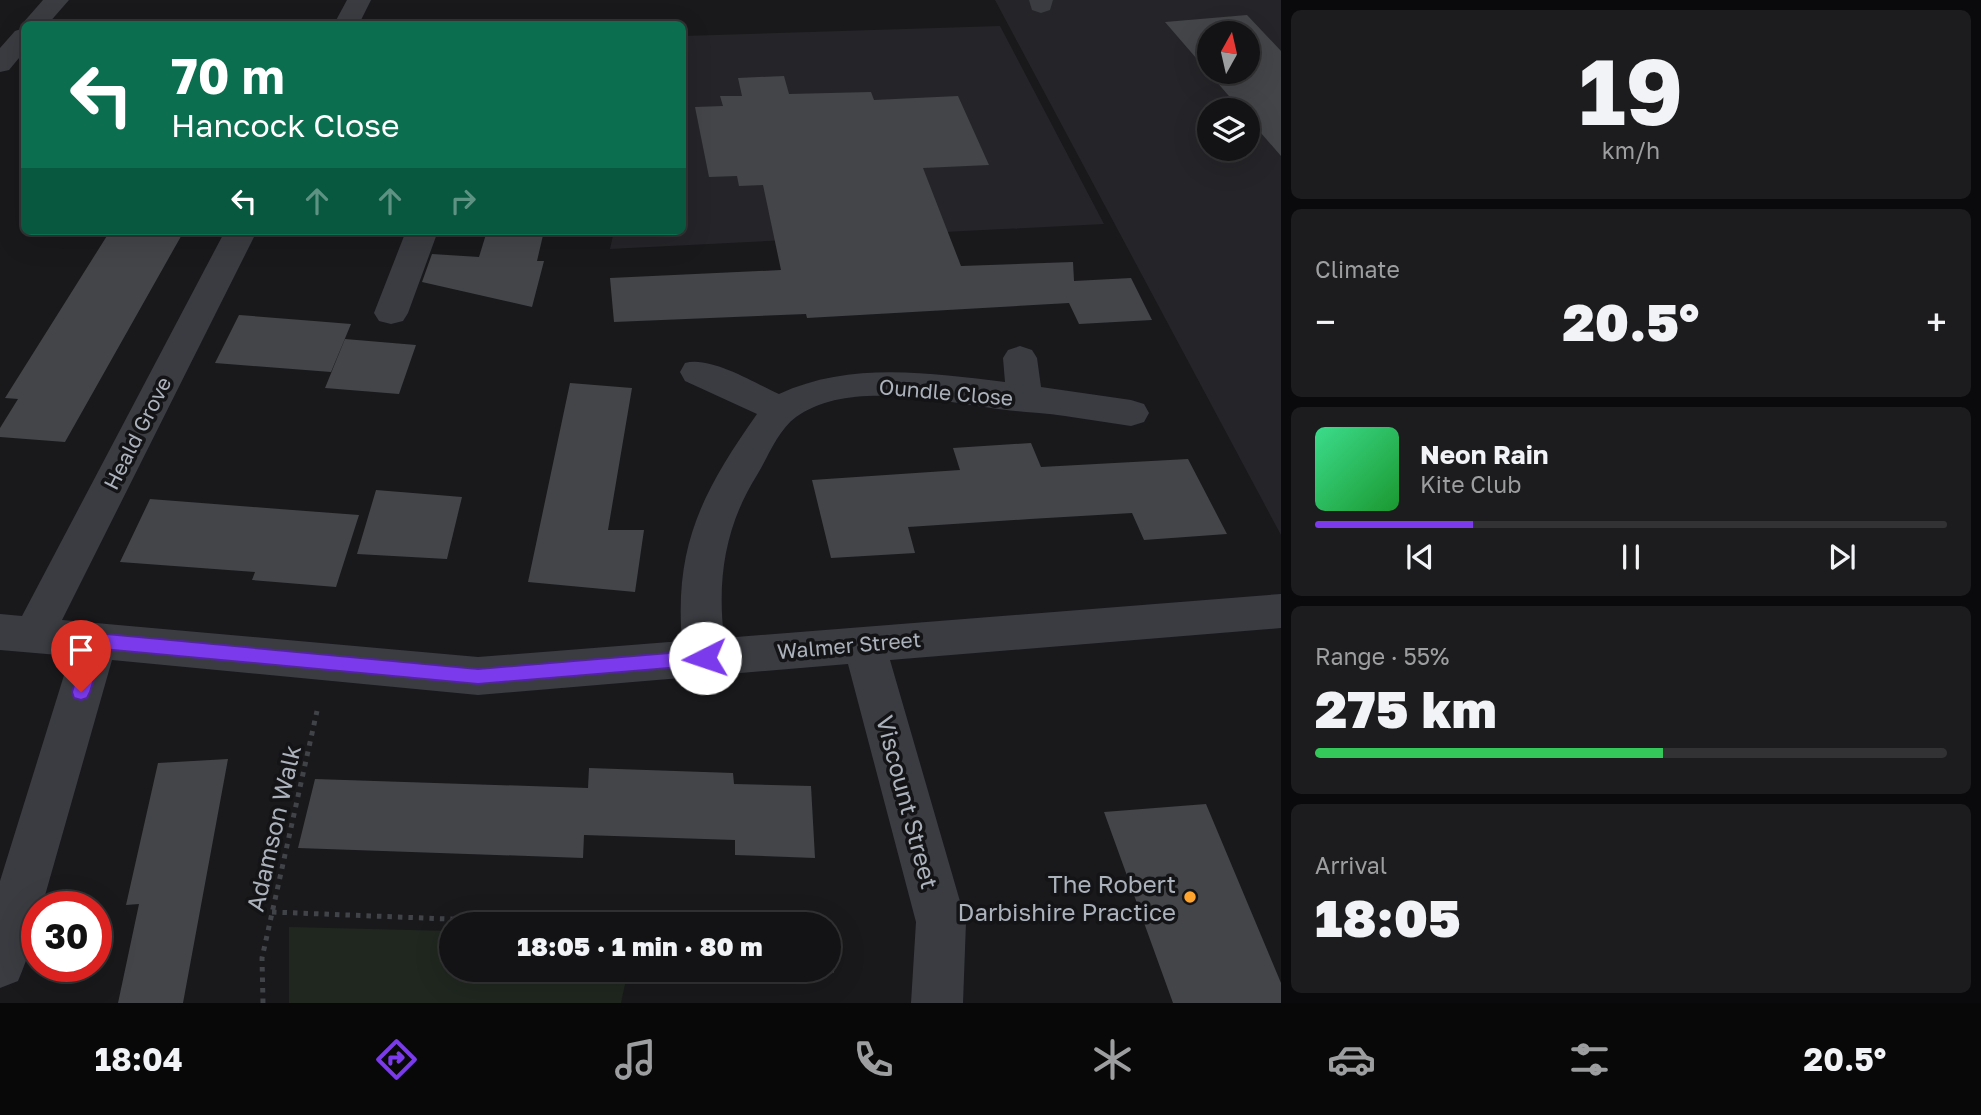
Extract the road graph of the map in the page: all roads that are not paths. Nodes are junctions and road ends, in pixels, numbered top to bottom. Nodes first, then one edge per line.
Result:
1 (57, 0) edge
2 (359, 0) edge
3 (38, 21) edge
4 (348, 21) edge
5 (21, 40) edge
6 (0, 64) edge
7 (239, 235) edge
8 (420, 235) edge
9 (391, 313) dead end
10 (1020, 358) dead end
11 (697, 372) dead end
12 (1025, 399) junction
13 (780, 410) junction
14 (1131, 413) dead end
15 (1281, 611) edge
16 (16, 634) edge
17 (96, 641) junction
18 (864, 643) junction
19 (705, 658) junction
20 (0, 963) edge
21 (937, 1003) edge

1 - 3 street
2 - 4 street
5 - 6 street
7 - 16 street, Heald Grove
8 - 9 street
10 - 12 street
11 - 13 street
12 - 13 street, Oundle Close
12 - 14 street, Oundle Close
13 - 19 street
15 - 18 street, Walmer Street
16 - 17 street, Walmer Street
17 - 19 street, Walmer Street
17 - 20 street
18 - 19 street, Walmer Street
18 - 21 street, Viscount Street

